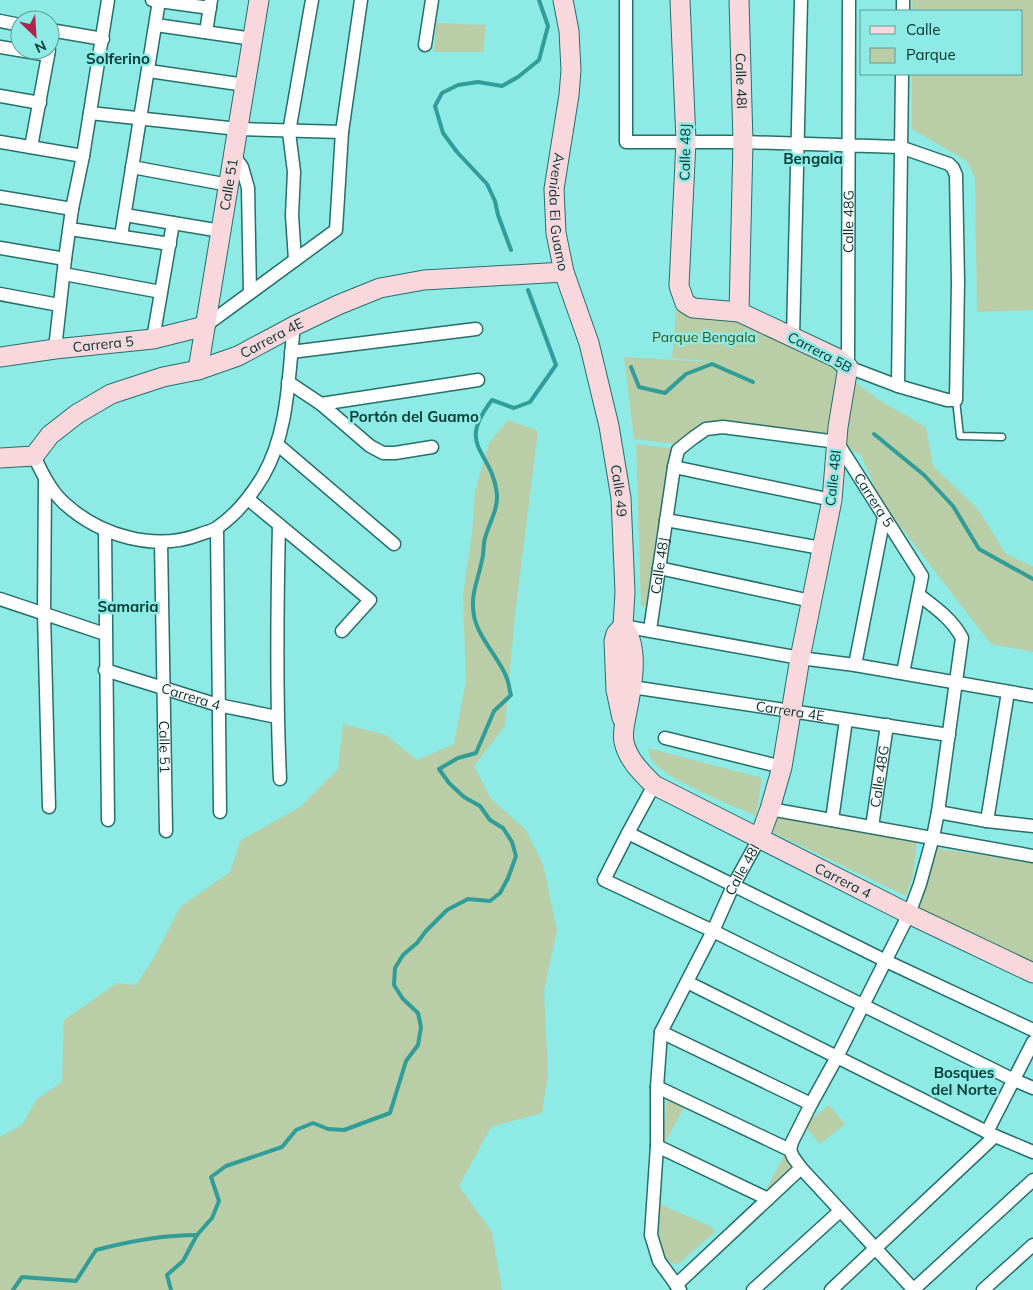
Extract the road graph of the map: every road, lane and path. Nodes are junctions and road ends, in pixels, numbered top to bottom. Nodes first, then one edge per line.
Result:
1 (108, 0) edge
2 (156, 0) edge
3 (259, 0) edge
4 (312, 0) edge
5 (361, 0) edge
6 (432, 0) edge
7 (563, 0) edge
8 (626, 0) edge
9 (680, 0) edge
10 (739, 0) edge
11 (801, 0) edge
12 (848, 0) edge
13 (210, 4) edge
14 (156, 25) junction
15 (60, 31) edge
16 (206, 32) junction
17 (103, 39) junction
18 (252, 39) junction
19 (425, 45) dead end
20 (47, 60) edge
21 (149, 71) junction
22 (902, 75) edge
23 (245, 85) junction
24 (0, 96) edge
25 (40, 103) junction
26 (90, 113) junction
27 (140, 119) junction
28 (238, 129) junction
29 (288, 132) junction
30 (342, 132) junction
31 (686, 141) junction
32 (0, 142) edge
33 (743, 142) junction
34 (798, 144) junction
35 (848, 145) junction
36 (31, 147) junction
37 (900, 147) junction
38 (83, 156) junction
39 (234, 156) junction
40 (132, 167) junction
41 (229, 185) junction
42 (0, 197) edge
43 (72, 209) junction
44 (125, 215) junction
45 (173, 223) junction
46 (70, 229) junction
47 (221, 231) junction
48 (121, 236) junction
49 (170, 244) junction
50 (0, 248) edge
51 (65, 259) junction
52 (295, 260) junction
53 (564, 272) junction
54 (64, 274) junction
55 (161, 292) junction
56 (250, 293) junction
57 (0, 294) edge
58 (686, 303) joint
59 (59, 305) junction
60 (739, 312) junction
61 (205, 326) junction
62 (294, 326) junction
63 (476, 329) dead end
64 (793, 337) junction
65 (153, 339) junction
66 (55, 349) junction
67 (291, 352) junction
68 (0, 357) edge
69 (593, 359) joint
70 (848, 368) junction
71 (198, 370) junction
72 (478, 380) dead end
73 (288, 382) junction
74 (898, 386) junction
75 (956, 400) junction
76 (321, 404) junction
77 (1002, 437) dead end
78 (837, 442) junction
79 (278, 445) junction
80 (432, 447) dead end
81 (34, 456) junction
82 (0, 458) edge
83 (674, 467) junction
84 (45, 480) junction
85 (248, 499) junction
86 (832, 500) junction
87 (884, 516) junction
88 (666, 520) junction
89 (279, 525) junction
90 (217, 528) junction
91 (105, 530) junction
92 (161, 542) junction
93 (394, 544) dead end
94 (821, 548) junction
95 (659, 568) junction
96 (919, 595) junction
97 (0, 599) edge
98 (811, 601) junction
99 (44, 614) junction
100 (622, 626) junction
101 (650, 630) junction
102 (342, 631) dead end
103 (105, 634) junction
104 (800, 658) junction
105 (855, 665) junction
106 (105, 670) junction
107 (903, 673) junction
108 (956, 682) junction
109 (632, 687) junction
110 (162, 688) junction
111 (1008, 692) junction
112 (1033, 696) edge
113 (218, 705) junction
114 (791, 712) junction
115 (277, 717) junction
116 (846, 720) junction
117 (887, 725) junction
118 (624, 726) junction
119 (949, 734) junction
120 (665, 738) dead end
121 (782, 767) junction
122 (280, 779) dead end
123 (654, 785) junction
124 (49, 807) dead end
125 (770, 809) junction
126 (220, 812) dead end
127 (938, 812) junction
128 (108, 820) dead end
129 (832, 820) junction
130 (987, 822) junction
131 (1033, 826) edge
132 (872, 827) junction
133 (166, 831) dead end
134 (628, 832) junction
135 (934, 837) junction
136 (759, 839) junction
137 (1033, 856) edge
138 (733, 886) junction
139 (909, 914) junction
140 (713, 931) junction
141 (886, 961) junction
142 (1033, 973) edge
143 (687, 982) junction
144 (864, 1006) junction
145 (1033, 1030) edge
146 (661, 1032) junction
147 (1033, 1042) edge
148 (837, 1057) junction
149 (1014, 1080) junction
150 (657, 1087) junction
151 (1033, 1088) edge
152 (811, 1104) junction
153 (991, 1134) junction
154 (657, 1146) junction
155 (790, 1150) junction
156 (1033, 1152) edge
157 (801, 1168) junction
158 (1033, 1180) edge
159 (768, 1199) junction
160 (840, 1211) junction
161 (1033, 1244) edge
162 (876, 1249) junction
163 (678, 1287) edge
164 (753, 1290) edge
165 (832, 1290) edge
166 (913, 1290) edge
167 (983, 1290) edge

1 - 17 street
2 - 13 street
2 - 14 street
3 - 18 street, Calle 51
4 - 29 street
5 - 30 street
6 - 19 street
7 - 53 street, Avenida El Guamo
8 - 31 street
9 - 31 street, Calle 48J
10 - 33 street, Calle 48I
11 - 34 street
12 - 35 street, Calle 48G
13 - 16 street
14 - 16 street
14 - 21 street
15 - 17 street
16 - 18 street
17 - 26 street
18 - 23 street, Calle 51
20 - 25 street
21 - 23 street
21 - 27 street
22 - 37 street
23 - 28 street, Calle 51
24 - 25 street
25 - 36 street
26 - 27 street
26 - 38 street
27 - 28 street
27 - 40 street
28 - 29 street
28 - 39 street, Calle 51
29 - 30 street
29 - 52 street
30 - 52 street
31 - 33 street
31 - 58 street, Calle 48J
32 - 36 street
33 - 34 street
33 - 60 street, Calle 48I
34 - 35 street
34 - 64 street
35 - 37 street
35 - 70 street, Calle 48G
36 - 38 street
37 - 74 street
37 - 75 street
38 - 43 street
39 - 41 street, Calle 51
39 - 56 street
40 - 41 street
40 - 44 street
41 - 47 street, Calle 51
42 - 43 street
43 - 46 street
44 - 45 street
44 - 48 street
45 - 47 street
45 - 49 street
46 - 48 street
46 - 51 street
47 - 61 street, Calle 51
48 - 49 street
49 - 55 street
50 - 51 street
51 - 54 street
52 - 56 street
53 - 62 street, Carrera 4E
53 - 69 street, Avenida El Guamo
54 - 55 street
54 - 59 street
55 - 65 street
56 - 61 street
57 - 59 street
58 - 60 street, Carrera 5B
59 - 66 street
60 - 64 street, Carrera 5B
61 - 65 street, Carrera 5
61 - 71 street, Calle 51
62 - 67 street
62 - 71 street, Carrera 4E
63 - 67 street
64 - 70 street, Carrera 5B
65 - 66 street, Carrera 5
66 - 68 street, Carrera 5
67 - 73 street
69 - 100 street, Calle 49
70 - 74 street, Carrera 5B
70 - 78 street, Calle 48G
71 - 81 street, Carrera 4E
72 - 76 street
73 - 76 street
73 - 79 street
74 - 75 street, Carrera 5B
75 - 77 lane
76 - 80 street
78 - 83 street, Calle 48J
78 - 86 street, Calle 48I
78 - 87 street, Carrera 5
79 - 85 street
79 - 93 street
81 - 82 street
81 - 84 street
83 - 86 street
83 - 88 street, Calle 48J
84 - 91 street
84 - 99 street
85 - 89 street
85 - 90 street
86 - 94 street, Calle 48I
87 - 96 street, Carrera 5
87 - 105 street
88 - 94 street
88 - 95 street, Calle 48J
89 - 102 street
89 - 115 street
90 - 92 street
90 - 113 street
91 - 92 street
91 - 103 street
92 - 110 street, Calle 51
94 - 98 street, Calle 48I
95 - 98 street
95 - 101 street, Calle 48J
96 - 107 street
96 - 108 street
97 - 99 street
98 - 104 street, Calle 48I
99 - 103 street
99 - 124 street
100 - 101 street
100 - 109 street
100 - 118 street
101 - 104 street
103 - 106 street
104 - 105 street
104 - 114 street, Calle 48I
105 - 107 street
106 - 110 street, Carrera 4
106 - 128 street
107 - 108 street
108 - 111 street
108 - 119 street
109 - 114 street, Carrera 4E
109 - 118 street
110 - 113 street, Carrera 4
110 - 133 street, Calle 51
111 - 112 street
111 - 130 street
113 - 115 street, Carrera 4
113 - 126 street
114 - 116 street, Carrera 4E
114 - 121 street, Calle 48I
115 - 122 street
116 - 117 street, Carrera 4E
116 - 129 street
117 - 119 street, Carrera 4E
117 - 132 street, Calle 48G
118 - 123 street
119 - 127 street
120 - 121 street
121 - 125 street, Calle 48I
123 - 134 street
123 - 136 street, Carrera 4
125 - 129 street
125 - 136 street, Calle 48I
127 - 130 street
127 - 135 street
129 - 132 street
130 - 131 street
132 - 135 street
134 - 138 street
134 - 140 street
135 - 137 street
135 - 139 street
136 - 138 street, Calle 48I
136 - 139 street, Carrera 4
138 - 140 street, Calle 48I
138 - 141 street
139 - 141 street
139 - 142 street, Carrera 4
140 - 143 street, Calle 48I
140 - 144 street
141 - 144 street
141 - 145 street
143 - 146 street, Calle 48I
143 - 148 street
144 - 148 street
144 - 149 street
146 - 150 street, Calle 48I
146 - 152 street
147 - 149 street
148 - 152 street
148 - 153 street
149 - 151 street
149 - 153 street
150 - 154 street, Calle 48I
150 - 155 street
152 - 155 street
153 - 156 street
153 - 162 street
154 - 159 street
154 - 163 street, Calle 48I
155 - 157 street
157 - 159 street
157 - 160 street
158 - 166 street
159 - 163 street
160 - 162 street
160 - 164 street
161 - 167 street
162 - 165 street
162 - 166 street

